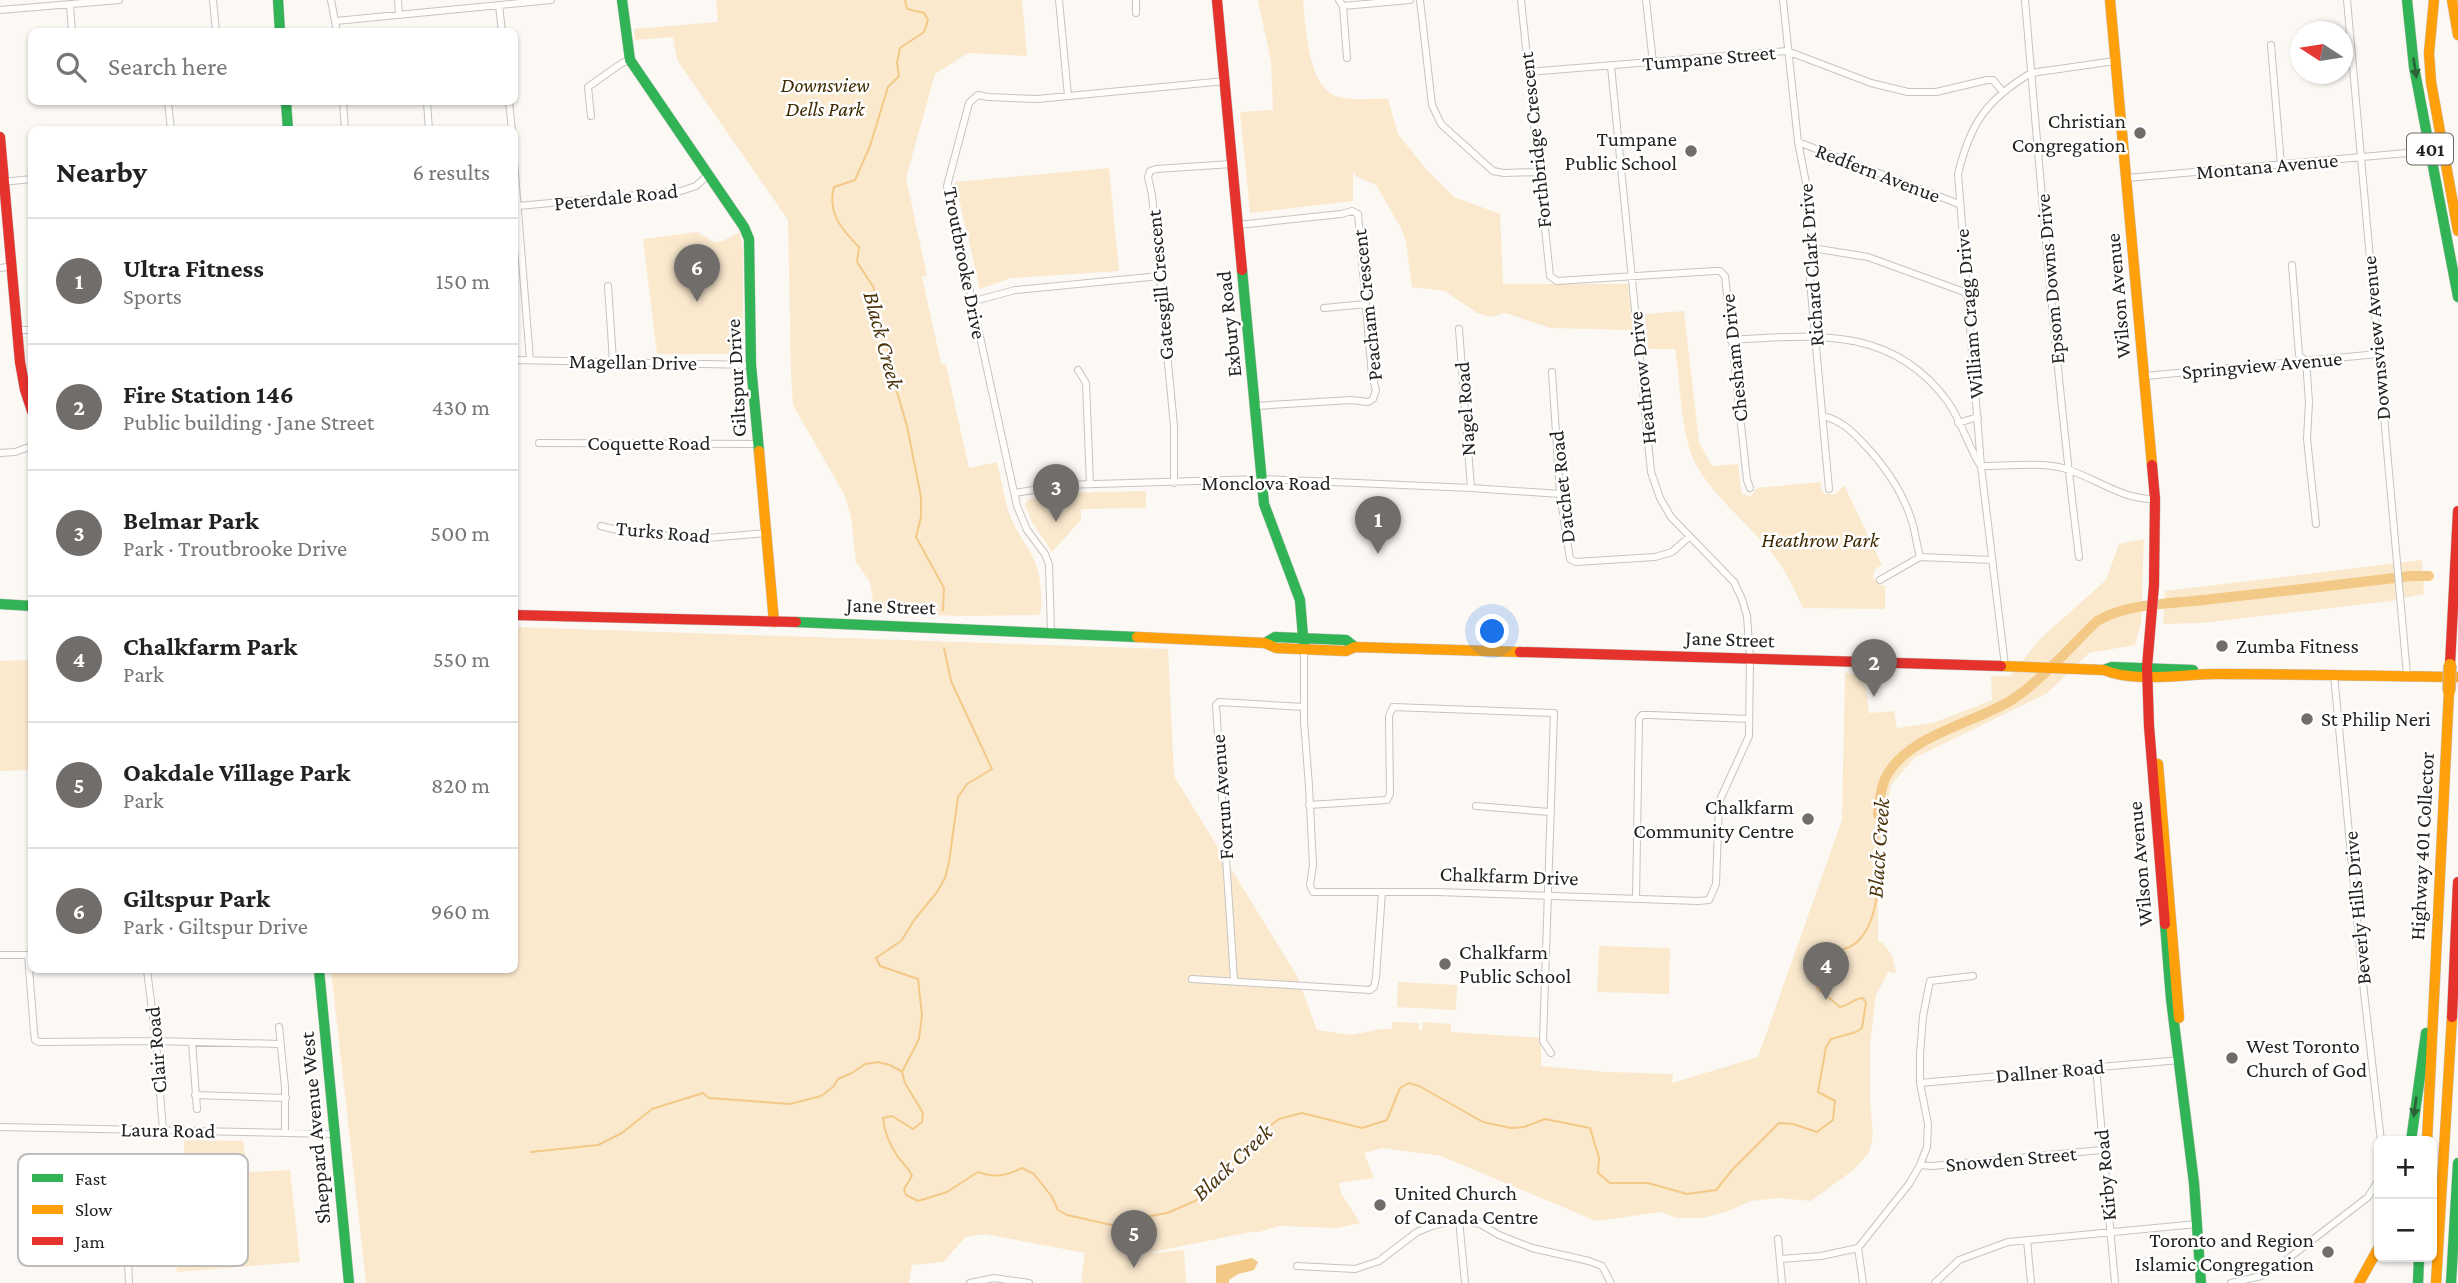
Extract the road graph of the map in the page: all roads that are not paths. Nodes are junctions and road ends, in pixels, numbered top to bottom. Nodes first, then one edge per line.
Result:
1 (119, 0) edge
2 (213, 0) edge
3 (278, 0) edge
4 (331, 0) edge
5 (398, 0) edge
6 (551, 0) edge
7 (622, 0) edge
8 (1059, 0) edge
9 (1136, 0) edge
10 (1217, 0) edge
11 (1410, 0) edge
12 (1420, 0) edge
13 (1521, 0) edge
14 (1646, 0) edge
15 (1783, 0) edge
16 (1790, 0) edge
17 (2025, 0) edge
18 (2110, 0) edge
19 (2347, 0) edge
20 (2407, 0) edge
21 (2434, 0) edge
22 (1341, 3) edge
23 (2452, 3) edge
24 (70, 5) junction
25 (499, 5) junction
26 (0, 10) edge
27 (1136, 13) dead end
28 (399, 15) junction
29 (336, 21) junction
30 (72, 28) edge
31 (216, 28) edge
32 (280, 28) edge
33 (337, 28) edge
34 (502, 28) edge
35 (2458, 34) edge
36 (2272, 45) dead end
37 (1787, 51) junction
38 (1347, 58) dead end
39 (631, 60) junction
40 (2115, 61) junction
41 (1653, 63) junction
42 (1611, 66) junction
43 (1528, 72) junction
44 (2031, 72) junction
45 (1225, 81) junction
46 (2003, 92) junction
47 (1068, 96) junction
48 (168, 105) edge
49 (286, 105) edge
50 (343, 105) edge
51 (427, 105) edge
52 (509, 105) edge
53 (591, 116) dead end
54 (171, 126) edge
55 (288, 126) edge
56 (345, 126) edge
57 (429, 126) edge
58 (512, 126) edge
59 (0, 137) edge
60 (1798, 142) junction
61 (2407, 153) dead end
62 (2360, 157) junction
63 (1232, 164) junction
64 (2281, 166) junction
65 (1539, 172) junction
66 (708, 175) junction
67 (2127, 178) junction
68 (28, 179) edge
69 (2, 182) edge
70 (518, 197) edge
71 (1959, 204) junction
72 (519, 206) junction
73 (1238, 225) junction
74 (2458, 231) edge
75 (1812, 248) junction
76 (2292, 265) dead end
77 (6, 267) edge
78 (1160, 276) junction
79 (1632, 278) junction
80 (1553, 279) joint
81 (608, 286) dead end
82 (1967, 293) junction
83 (2458, 297) edge
84 (971, 302) junction
85 (1366, 304) junction
86 (1324, 308) dead end
87 (1459, 329) dead end
88 (25, 330) edge
89 (1814, 335) junction
90 (1731, 340) junction
91 (2378, 354) junction
92 (518, 360) edge
93 (530, 360) junction
94 (613, 361) junction
95 (2306, 361) junction
96 (751, 365) junction
97 (1078, 370) dead end
98 (1552, 372) dead end
99 (2145, 376) junction
100 (28, 400) edge
101 (1256, 406) junction
102 (1823, 416) junction
103 (1978, 417) junction
104 (1958, 423) junction
105 (539, 443) dead end
106 (759, 444) junction
107 (28, 447) edge
108 (0, 453) edge
109 (1981, 466) junction
110 (2068, 470) junction
111 (1262, 480) junction
112 (1174, 483) junction
113 (1090, 484) junction
114 (1471, 488) junction
115 (1750, 488) dead end
116 (1829, 489) dead end
117 (1015, 494) junction
118 (1560, 494) junction
119 (2155, 499) junction
120 (2458, 511) edge
121 (2316, 524) dead end
122 (601, 526) dead end
123 (766, 533) junction
124 (1689, 537) junction
125 (1920, 557) junction
126 (2079, 557) dead end
127 (1992, 560) junction
128 (1880, 580) dead end
129 (0, 604) edge
130 (28, 606) edge
131 (518, 615) edge
132 (774, 622) junction
133 (1051, 633) junction
134 (1304, 644) junction
135 (1750, 658) junction
136 (2005, 666) junction
137 (2150, 671) junction
138 (2334, 675) junction
139 (2407, 675) junction
140 (2458, 677) edge
141 (1304, 707) junction
142 (1749, 719) junction
143 (1309, 805) junction
144 (1476, 806) dead end
145 (1550, 812) junction
146 (2458, 882) edge
147 (1382, 892) junction
148 (1547, 896) junction
149 (1636, 899) junction
150 (0, 955) edge
151 (28, 955) edge
152 (31, 973) edge
153 (147, 973) edge
154 (320, 973) edge
155 (1973, 976) dead end
156 (1192, 979) dead end
157 (1234, 980) junction
158 (2434, 992) junction
159 (279, 1027) dead end
160 (156, 1041) junction
161 (192, 1042) junction
162 (281, 1044) junction
163 (1551, 1053) dead end
164 (2180, 1055) junction
165 (2096, 1067) junction
166 (1920, 1083) junction
167 (195, 1095) junction
168 (286, 1098) junction
169 (197, 1109) dead end
170 (0, 1127) edge
171 (163, 1131) junction
172 (285, 1132) junction
173 (335, 1134) junction
174 (2380, 1136) edge
175 (2412, 1136) edge
176 (2427, 1136) edge
177 (2102, 1150) junction
178 (2458, 1163) edge
179 (1920, 1164) junction
180 (2374, 1187) edge
181 (1459, 1219) junction
182 (2197, 1224) junction
183 (2110, 1232) junction
184 (1777, 1239) dead end
185 (2027, 1240) junction
186 (1858, 1248) junction
187 (2374, 1256) edge
188 (1780, 1259) junction
189 (2419, 1262) edge
190 (1297, 1266) dead end
191 (1944, 1273) junction
192 (2360, 1281) edge
193 (349, 1283) edge
194 (970, 1283) edge
195 (1023, 1283) edge
196 (1029, 1283) edge
197 (1465, 1283) edge
198 (1611, 1283) edge
199 (1782, 1283) edge
200 (1863, 1283) edge
201 (1935, 1283) edge
202 (1946, 1283) edge
203 (2031, 1283) edge
204 (2115, 1283) edge
205 (2201, 1283) edge
206 (2231, 1283) edge
207 (2418, 1283) edge
208 (2436, 1283) edge
209 (2451, 1283) edge

1 - 24 street
2 - 31 street
3 - 32 main road
4 - 29 street
5 - 28 street
6 - 25 street
7 - 39 main road, Giltspur Drive
8 - 47 street
9 - 27 street
10 - 45 main road, Exbury Road
11 - 22 street
12 - 65 street
13 - 43 street, Forthbridge Crescent
14 - 41 street
15 - 16 street
15 - 37 street, Richard Clark Drive
17 - 44 street, Epsom Downs Drive
18 - 40 main road, Wilson Avenue
19 - 62 street, Downsview Avenue
20 -> 83 main road, 401
21 - 74 main road
22 - 38 street
23 - 35 main road
24 - 26 street
24 - 30 street
25 - 28 street
25 - 34 street
28 - 29 street
29 - 33 street
36 - 64 street
37 - 41 street, Tumpane Street
37 - 46 street, Tumpane Street
37 - 60 street, Richard Clark Drive
39 - 53 street
39 - 66 main road, Giltspur Drive
40 - 44 street, William Cragg Drive
40 - 67 main road, Wilson Avenue
41 - 42 street, Tumpane Street
42 - 43 street, Tumpane Street
42 - 79 street, Heathrow Drive
43 - 65 street, Forthbridge Crescent
44 - 46 street, William Cragg Drive
44 - 110 street, Epsom Downs Drive
45 - 47 street, Troutbrooke Drive
45 - 63 main road, Exbury Road
46 - 71 street, William Cragg Drive
47 - 84 street, Troutbrooke Drive
48 - 54 street
49 - 55 main road
50 - 56 street
51 - 57 street
52 - 58 street
59 - 69 main road
60 - 71 street, Redfern Avenue
60 - 75 street, Richard Clark Drive
61 - 62 street, Montana Avenue
62 - 64 street, Montana Avenue
62 - 91 street, Downsview Avenue
63 - 73 main road, Exbury Road
63 - 78 street, Gatesgill Crescent
64 - 67 street, Montana Avenue
65 - 80 street, Forthbridge Crescent
66 - 72 street, Peterdale Road
66 - 96 main road, Giltspur Drive
67 - 99 main road, Wilson Avenue
68 - 69 street
69 - 77 main road
70 - 72 street
71 - 82 street, William Cragg Drive
72 - 93 street
73 - 85 street, Peacham Crescent
73 - 101 main road, Exbury Road
75 - 82 street
75 - 89 street, Richard Clark Drive
76 - 95 street
77 - 88 main road
78 - 84 street
78 - 112 street, Gatesgill Crescent
79 - 80 street, Chesham Drive
79 - 90 street, Chesham Drive
79 - 124 street, Heathrow Drive
81 - 94 street
82 - 103 street, William Cragg Drive
84 - 117 street, Troutbrooke Drive
85 - 86 street
85 - 101 street, Peacham Crescent
87 - 114 street, Nagel Road
88 - 100 main road
89 - 90 street
89 - 102 street, Richard Clark Drive
89 - 104 street
90 - 115 street, Chesham Drive
91 - 95 street, Springview Avenue
91 - 139 street, Downsview Avenue
92 - 93 street, Magellan Drive
93 - 94 street, Magellan Drive
94 - 96 street, Magellan Drive
95 - 99 street, Springview Avenue
95 - 121 street
96 - 106 main road, Giltspur Drive
97 - 113 street
98 - 118 street, Datchet Road
99 - 119 main road, Wilson Avenue
101 - 111 main road, Exbury Road
102 - 116 street, Richard Clark Drive
102 - 125 street
103 - 104 street
103 - 109 street, William Cragg Drive
104 - 109 street
105 - 106 street, Coquette Road
106 - 123 main road, Giltspur Drive
107 - 108 street
109 - 110 street
109 - 127 street, William Cragg Drive
110 - 119 street
110 - 126 street, Epsom Downs Drive
111 - 112 street, Monclova Road
111 - 114 street, Monclova Road
111 - 134 main road, Exbury Road
112 - 113 street, Monclova Road
113 - 117 street, Monclova Road
114 - 118 street, Monclova Road
117 - 133 street, Troutbrooke Drive
118 - 124 street, Datchet Road
119 - 137 main road, Wilson Avenue
120 - 158 main road, Highway 401 Collector, bridge
122 - 123 street, Turks Road
123 - 132 main road, Giltspur Drive
124 - 135 street, Heathrow Drive
125 - 127 street
125 - 128 street
127 - 136 street, William Cragg Drive
129 - 130 main road
131 - 132 main road, Jane Street
132 - 133 main road, Jane Street
133 - 134 main road, Jane Street
134 - 135 main road, Jane Street
134 - 141 street, Chalkfarm Drive
135 - 136 main road, Jane Street
135 - 142 street, Chalkfarm Drive
136 - 137 main road, Jane Street
137 - 138 main road, Jane Street
137 - 164 main road, Wilson Avenue
138 - 139 main road, Jane Street
138 - 174 street, Beverly Hills Drive
139 - 140 main road, Jane Street
141 - 143 street, Chalkfarm Drive
141 - 157 street, Foxrun Avenue
142 - 149 street, Chalkfarm Drive
142 - 149 street
143 - 145 street
143 - 147 street, Chalkfarm Drive
144 - 145 street
145 - 148 street
146 - 208 main road
147 - 148 street, Chalkfarm Drive
147 - 157 street
148 - 149 street, Chalkfarm Drive
148 - 163 street
150 - 151 street
152 - 160 street
153 - 160 street, Clair Road
154 - 173 main road, Sheppard Avenue West
155 - 166 street
156 - 157 street
158 -> 175 main road
158 - 176 main road, Highway 401 Collector
159 - 162 street
160 - 161 street
160 - 171 street, Clair Road
161 - 162 street
161 - 167 street
162 - 168 street
164 - 165 street, Dallner Road
164 - 182 main road, Wilson Avenue
165 - 166 street, Dallner Road
165 - 177 street, Kirby Road
166 - 179 street
167 - 168 street
167 - 169 street
168 - 172 street
170 - 171 street, Laura Road
171 - 172 street, Laura Road
172 - 173 street, Laura Road
173 - 193 main road, Sheppard Avenue West
177 - 179 street, Snowden Street
177 - 183 street, Kirby Road
178 - 209 main road
179 - 186 street
180 - 206 street
181 - 190 street
181 - 197 street
181 - 198 street
182 - 183 street
182 - 205 main road, Wilson Avenue
183 - 185 street
183 - 204 street, Kirby Road
184 - 188 street
185 - 191 street
185 - 203 street
186 - 188 street
186 - 200 street
187 - 192 main road
188 - 199 street
189 - 207 main road
191 - 201 street
191 - 202 street
194 - 195 street
195 - 196 street

